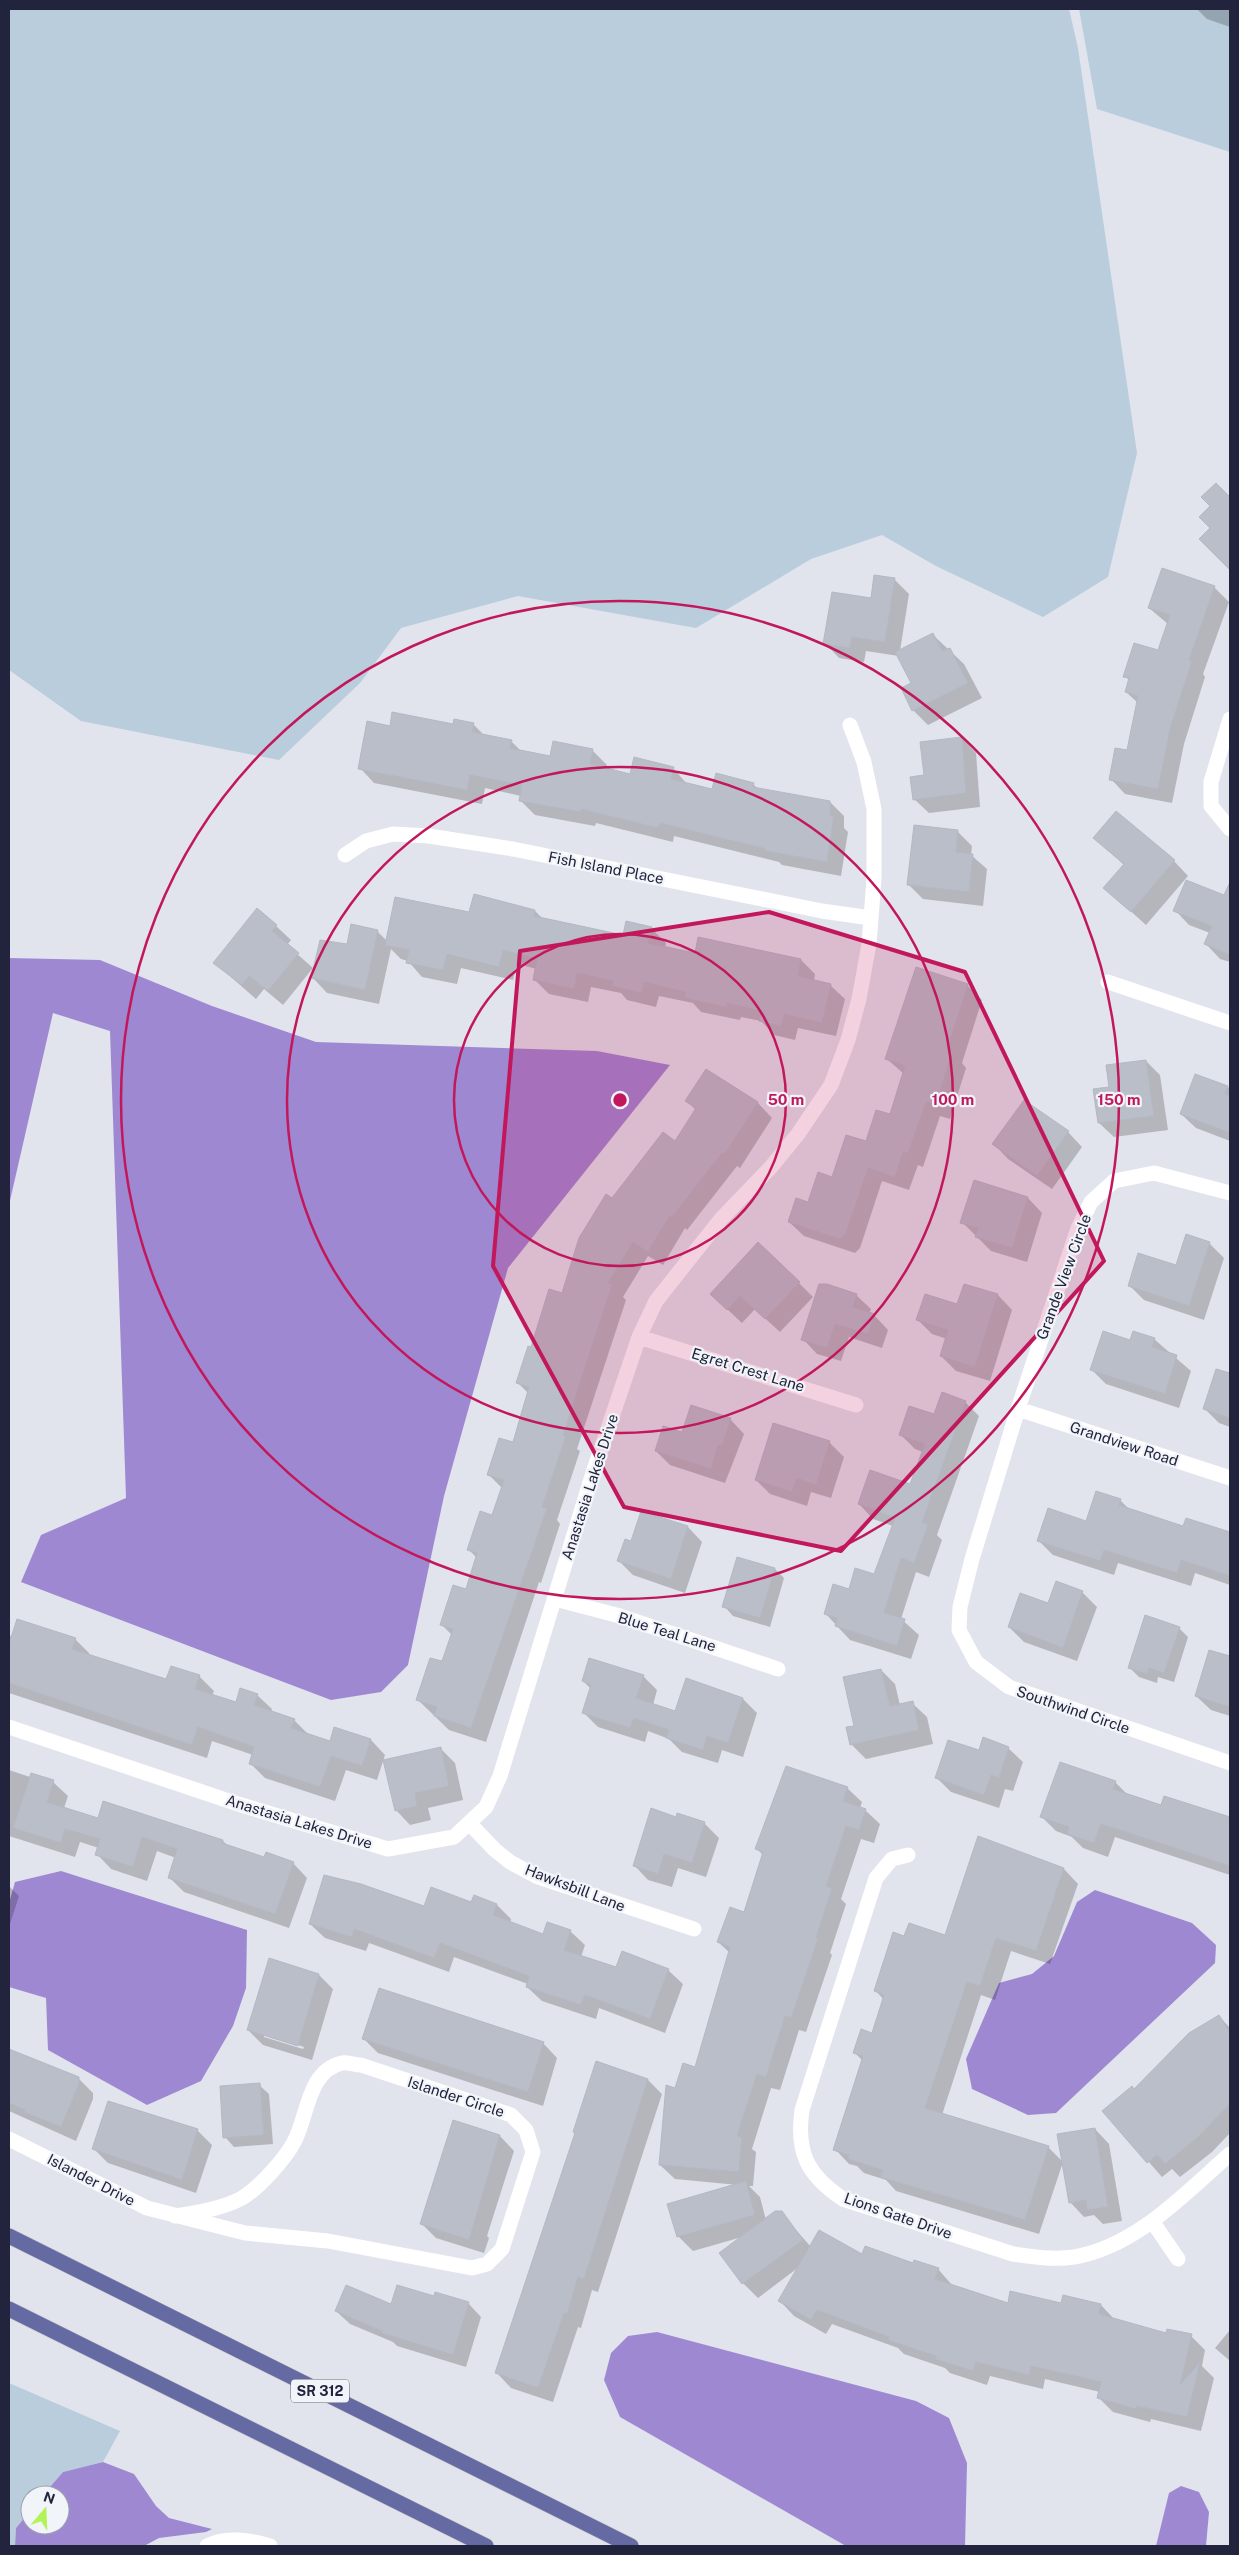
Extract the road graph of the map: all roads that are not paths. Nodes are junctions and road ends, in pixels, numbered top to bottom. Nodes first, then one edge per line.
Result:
1 (1230, 719) edge
2 (850, 725) dead end
3 (1230, 829) edge
4 (345, 855) dead end
5 (871, 918) junction
6 (1108, 982) dead end
7 (1230, 1022) edge
8 (1230, 1193) edge
9 (640, 1337) junction
10 (856, 1405) dead end
11 (1018, 1409) junction
12 (1230, 1478) edge
13 (555, 1599) junction
14 (778, 1669) dead end
15 (9, 1728) edge
16 (1230, 1763) edge
17 (470, 1824) junction
18 (908, 1855) dead end
19 (694, 1929) dead end
20 (9, 2139) edge
21 (1230, 2154) edge
22 (175, 2216) junction
23 (1152, 2221) junction
24 (9, 2236) edge
25 (1178, 2259) dead end
26 (9, 2309) edge
27 (207, 2546) edge
28 (270, 2546) edge
29 (486, 2546) edge
30 (631, 2546) edge

1 - 3 street
2 - 5 street, Anastasia Lakes Drive
4 - 5 street, Fish Island Place
5 - 9 street, Anastasia Lakes Drive
6 - 7 street
8 - 11 street, Grande View Circle
9 - 10 street, Egret Crest Lane
9 - 13 street, Anastasia Lakes Drive
11 - 12 street, Grandview Road
11 - 16 street, Southwind Circle
13 - 14 street, Blue Teal Lane
13 - 17 street, Anastasia Lakes Drive
15 - 17 street, Anastasia Lakes Drive
17 - 19 street, Hawksbill Lane
18 - 23 street, Lions Gate Drive
20 - 22 street, Islander Drive
21 - 23 street, Lions Gate Drive
22 - 22 street, Islander Circle
23 - 25 street
24 - 30 main road, SR 312
26 - 29 main road
27 - 28 street

